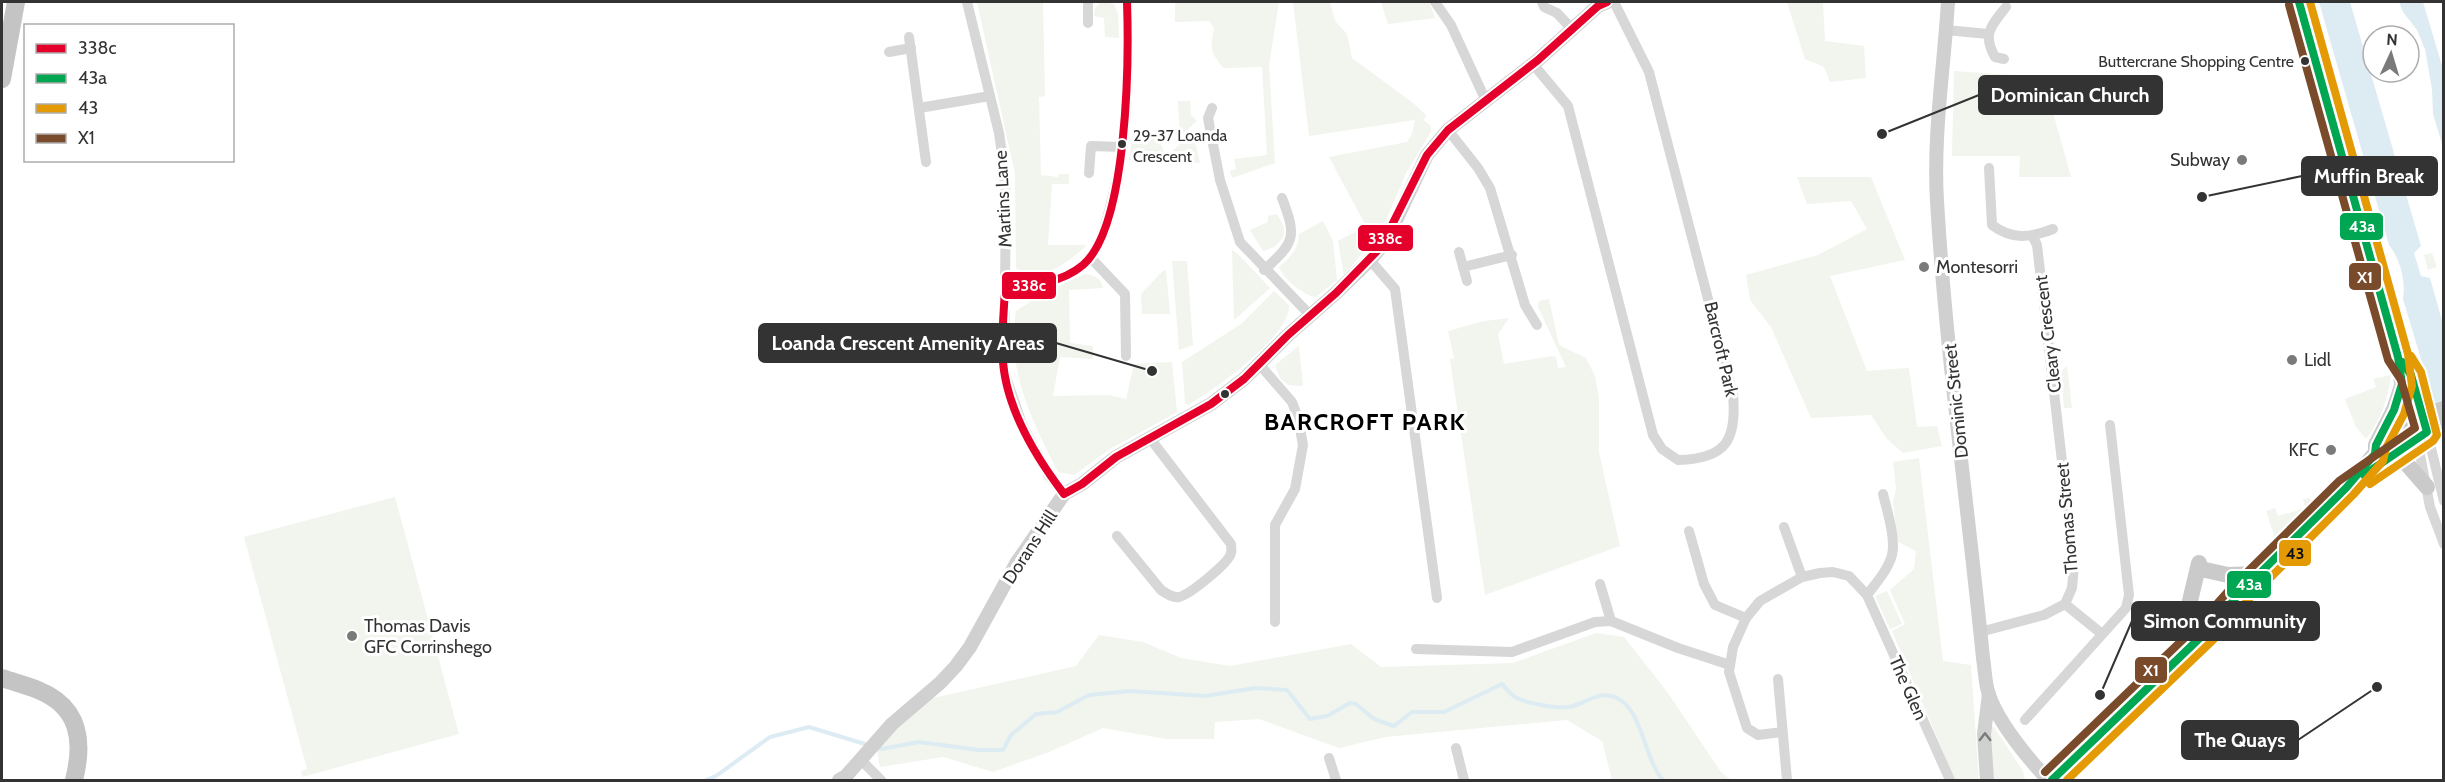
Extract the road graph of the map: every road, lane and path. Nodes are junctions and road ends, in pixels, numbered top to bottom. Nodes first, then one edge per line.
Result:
1 (16, 2) edge
2 (967, 2) edge
3 (1088, 2) edge
4 (1127, 2) edge
5 (1435, 2) edge
6 (1542, 2) edge
7 (1607, 2) edge
8 (1614, 2) edge
9 (1948, 2) edge
10 (2299, 2) edge
11 (2006, 8) dead end
12 (1088, 22) dead end
13 (1571, 28) junction
14 (1946, 30) junction
15 (1988, 34) junction
16 (889, 52) dead end
17 (2004, 59) dead end
18 (1533, 64) junction
19 (2, 79) edge
20 (990, 96) junction
21 (1486, 100) junction
22 (919, 108) junction
23 (1212, 108) dead end
24 (1448, 130) junction
25 (1123, 147) junction
26 (926, 162) dead end
27 (1989, 168) dead end
28 (1089, 173) dead end
29 (1282, 198) dead end
30 (2053, 229) dead end
31 (2033, 237) junction
32 (1459, 252) dead end
33 (1512, 255) junction
34 (1090, 257) junction
35 (1370, 260) junction
36 (1463, 267) junction
37 (1264, 270) junction
38 (1467, 281) dead end
39 (1005, 288) junction
40 (1310, 315) junction
41 (1537, 325) dead end
42 (1126, 356) dead end
43 (2398, 357) junction
44 (1260, 364) junction
45 (2402, 384) junction
46 (2430, 424) edge
47 (2110, 425) dead end
48 (2059, 431) joint
49 (1149, 437) junction
50 (2384, 456) junction
51 (2427, 487) junction
52 (1064, 494) junction
53 (1883, 494) dead end
54 (2444, 501) edge
55 (1784, 527) dead end
56 (1689, 531) dead end
57 (1117, 536) dead end
58 (2444, 544) edge
59 (2258, 574) junction
60 (1802, 578) junction
61 (1600, 584) dead end
62 (1867, 595) junction
63 (1437, 598) dead end
64 (2065, 604) junction
65 (1746, 618) junction
66 (1611, 621) junction
67 (1275, 622) dead end
68 (1980, 632) junction
69 (2102, 634) junction
70 (1416, 649) dead end
71 (2176, 661) junction
72 (1730, 665) junction
73 (2, 678) edge
74 (1778, 679) dead end
75 (23, 685) junction
76 (2, 688) edge
77 (1989, 694) junction
78 (2025, 720) dead end
79 (1782, 732) junction
80 (1456, 748) dead end
81 (863, 756) junction
82 (1329, 758) dead end
83 (74, 780) edge
84 (839, 780) edge
85 (881, 780) edge
86 (1336, 780) edge
87 (1464, 780) edge
88 (1787, 780) edge
89 (1950, 780) edge
90 (1987, 780) edge
91 (2048, 780) edge
92 (2052, 780) edge

1 - 19 highway
2 - 20 street, Martins Lane
3 - 12 street
4 - 25 street
5 - 21 street
6 - 13 street
7 - 13 street, Dorans Hill
8 - 18 street, Barcroft Park
9 - 14 street, Dominic Street
10 - 43 main road
11 - 15 street
13 - 18 street, Dorans Hill
14 - 15 street
14 - 68 street, Dominic Street
15 - 17 street
16 - 22 street
18 - 21 street, Dorans Hill
20 - 22 street
20 - 39 street, Martins Lane
21 - 24 street, Dorans Hill
22 - 26 street
23 - 37 street
24 - 33 street
24 - 35 street, Dorans Hill
25 - 28 street
25 - 34 street
27 - 31 street
29 - 37 street
30 - 31 street
31 - 48 street, Cleary Crescent
32 - 36 street
33 - 36 street
33 - 41 street
34 - 39 street
34 - 42 street
35 - 40 street, Dorans Hill
35 - 63 street
36 - 38 street
37 - 40 street
39 - 52 street, Martins Lane
40 - 44 street, Dorans Hill
43 - 45 main road
43 - 46 main road
44 - 49 street, Dorans Hill
44 - 67 street
45 - 46 main road
45 - 50 main road
46 - 50 main road
46 - 51 street
46 - 54 street
47 - 69 street
48 - 64 street, Thomas Street
49 - 52 street, Dorans Hill
49 - 57 street
50 - 51 main road
50 - 59 main road
51 - 58 street
52 - 81 street, Dorans Hill
53 - 62 street
55 - 60 street
56 - 65 street
59 - 71 main road
59 - 71 main road
60 - 62 street, The Glen
60 - 65 street, The Glen
61 - 66 street
62 - 89 street, The Glen
64 - 68 street
64 - 69 street
65 - 72 street, The Glen
66 - 70 street
66 - 72 street
68 - 77 street, Dominic Street
69 - 78 street
71 - 92 main road
72 - 79 street, The Glen
73 - 75 highway
74 - 79 street
75 - 76 highway
75 - 83 highway
90 -> 77 street
77 - 91 street, Dominic Street
79 - 88 street
80 - 87 street
81 - 84 street, Dorans Hill
81 - 85 street
82 - 86 street

